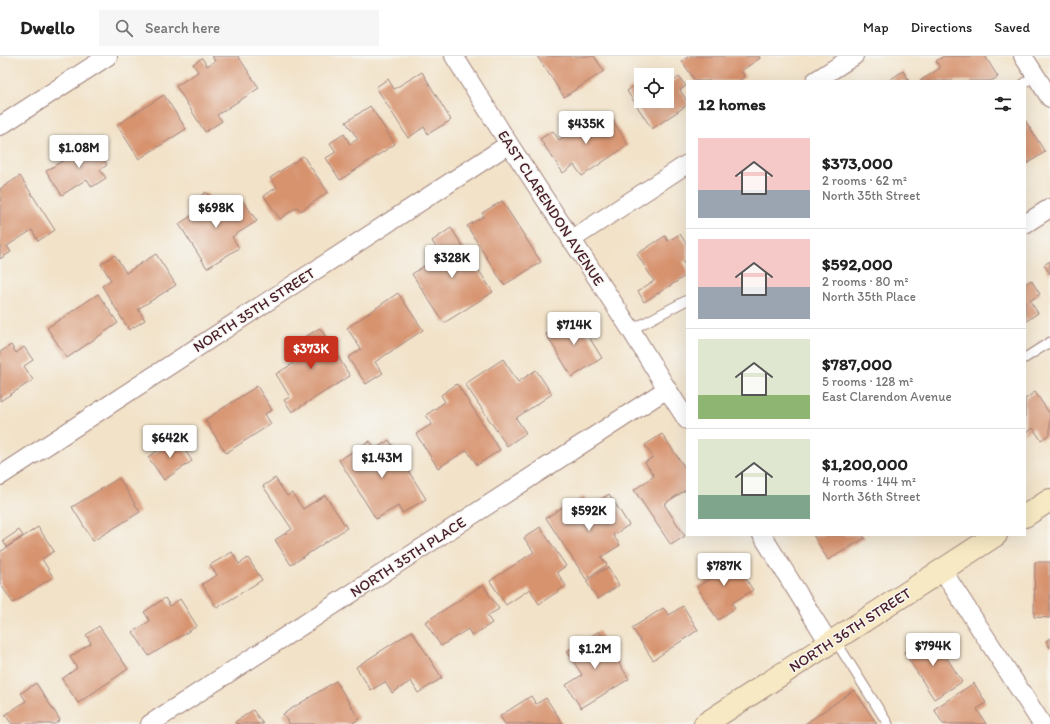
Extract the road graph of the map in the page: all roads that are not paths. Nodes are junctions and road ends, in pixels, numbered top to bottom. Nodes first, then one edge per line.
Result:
1 (108, 56) edge
2 (454, 56) edge
3 (854, 56) edge
4 (1023, 56) edge
5 (1030, 79) edge
6 (817, 80) edge
7 (1050, 98) edge
8 (0, 126) edge
9 (509, 144) junction
10 (686, 165) edge
11 (1050, 208) edge
12 (1026, 223) edge
13 (571, 240) junction
14 (686, 301) edge
15 (631, 330) junction
16 (1050, 342) edge
17 (1026, 357) edge
18 (667, 389) junction
19 (686, 418) edge
20 (0, 476) edge
21 (1050, 500) edge
22 (1026, 515) edge
23 (763, 536) edge
24 (994, 536) edge
25 (942, 570) junction
26 (832, 641) junction
27 (150, 724) edge
28 (705, 724) edge
29 (888, 724) edge
30 (1042, 724) edge

1 - 8 street
2 - 9 street, EAST CLARENDON AVENUE
3 - 6 street
4 - 5 street
5 - 7 street
9 - 13 street, EAST CLARENDON AVENUE
9 - 20 street, NORTH 35TH STREET
10 - 13 street
11 - 12 street
13 - 15 street, EAST CLARENDON AVENUE
14 - 15 lane
15 - 18 street, EAST CLARENDON AVENUE
16 - 17 lane
18 - 19 street, EAST CLARENDON AVENUE
18 - 27 street, NORTH 35TH PLACE
21 - 22 main road
23 - 26 street
24 - 25 main road, NORTH 36TH STREET
25 - 26 main road, NORTH 36TH STREET
25 - 30 street
26 - 28 main road, NORTH 36TH STREET
26 - 29 lane

